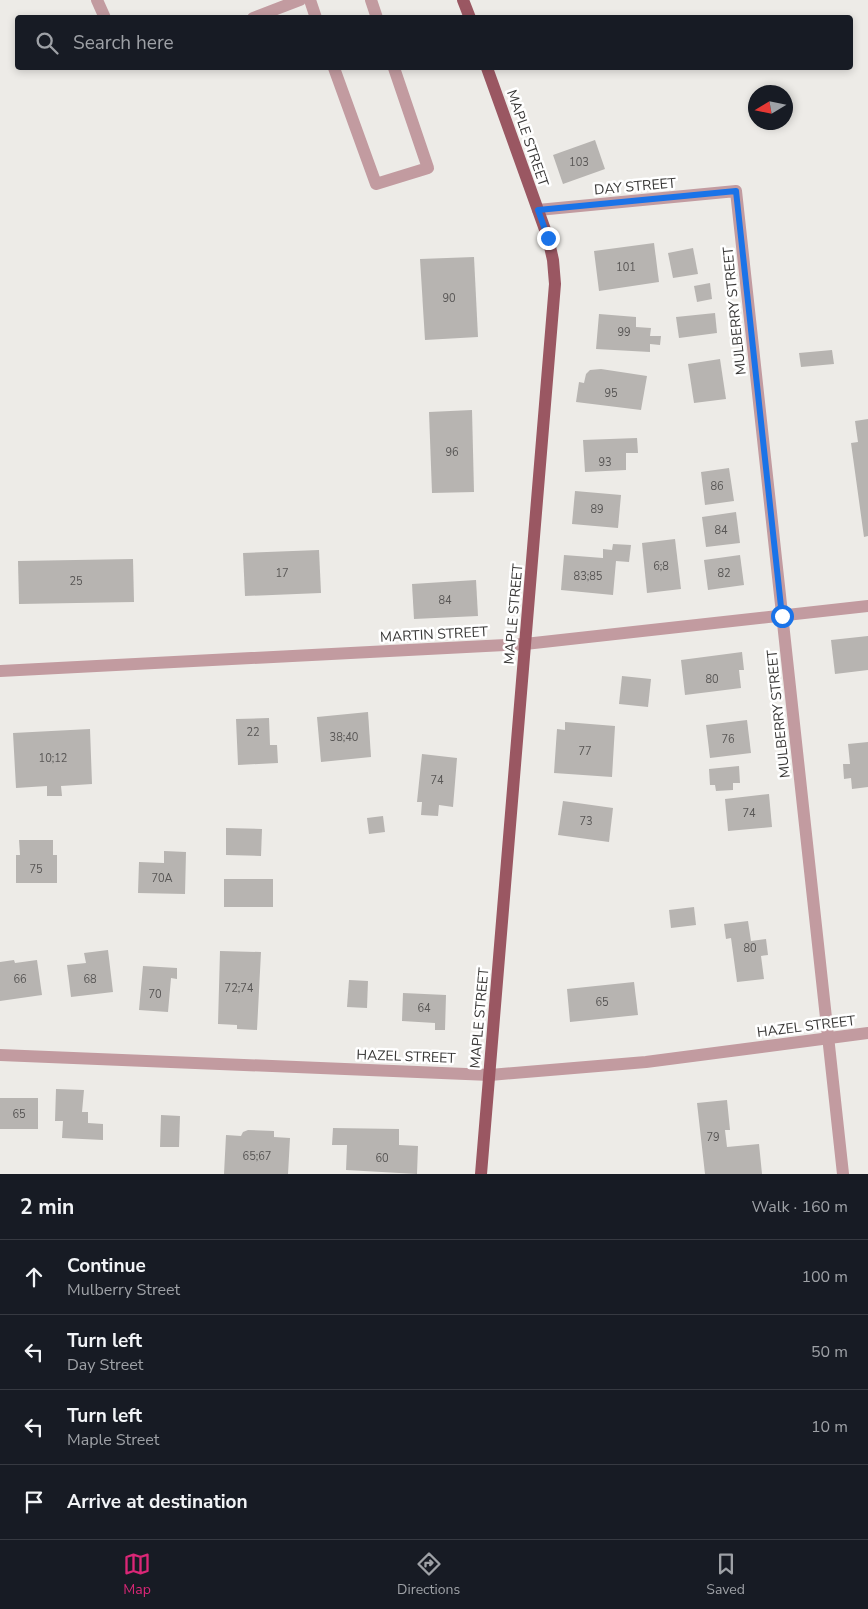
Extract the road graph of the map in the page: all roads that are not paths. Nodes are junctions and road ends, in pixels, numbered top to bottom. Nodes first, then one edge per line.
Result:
1 (98, 0) edge
2 (300, 0) edge
3 (310, 0) edge
4 (370, 0) edge
5 (463, 0) edge
6 (104, 15) edge
7 (261, 15) edge
8 (315, 15) edge
9 (375, 15) edge
10 (469, 15) edge
11 (335, 70) edge
12 (395, 70) edge
13 (488, 70) edge
14 (736, 191) joint
15 (538, 210) junction
16 (868, 606) edge
17 (782, 616) junction
18 (525, 644) junction
19 (0, 671) edge
20 (868, 1033) edge
21 (828, 1038) junction
22 (0, 1055) edge
23 (490, 1075) junction
24 (482, 1174) edge
25 (843, 1174) edge

1 - 6 street
2 - 7 street
3 - 8 street
4 - 9 street
5 - 10 main road
11 - 12 street
13 - 15 main road, MAPLE STREET
14 - 15 street, DAY STREET
14 - 17 street, MULBERRY STREET
15 - 18 main road, MAPLE STREET
16 - 17 street, MARTIN STREET
17 - 18 street, MARTIN STREET
17 - 21 street, MULBERRY STREET
18 - 19 street, MARTIN STREET
18 - 23 main road, MAPLE STREET
20 - 21 street, HAZEL STREET
21 - 23 street, HAZEL STREET
21 - 25 street, MULBERRY STREET
22 - 23 street, HAZEL STREET
23 - 24 main road, MAPLE STREET

